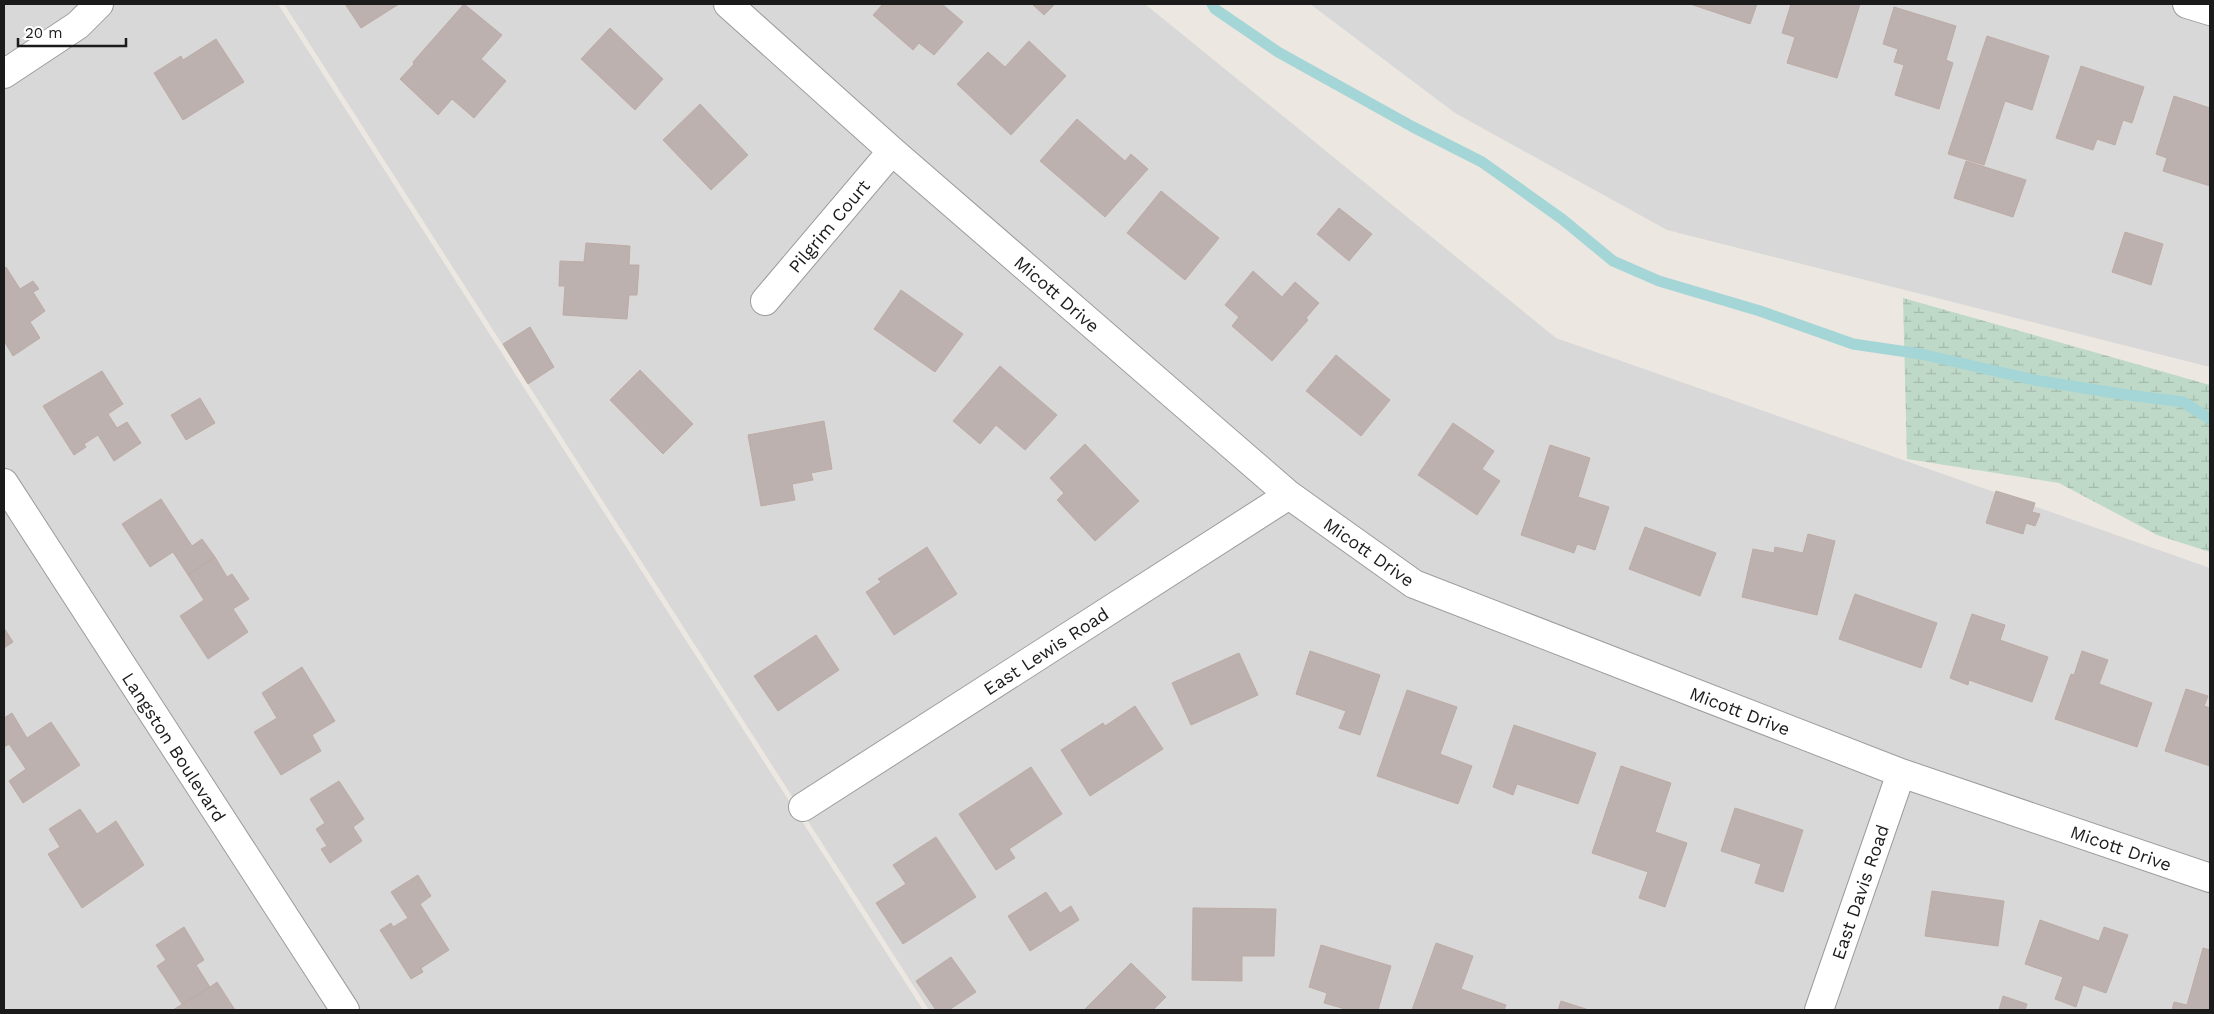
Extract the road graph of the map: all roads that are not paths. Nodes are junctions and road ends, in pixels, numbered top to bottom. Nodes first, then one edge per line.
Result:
1 (99, 4) edge
2 (728, 4) edge
3 (2187, 4) edge
4 (2210, 11) edge
5 (4, 74) edge
6 (892, 151) junction
7 (765, 301) dead end
8 (4, 483) edge
9 (1289, 495) junction
10 (1901, 773) junction
11 (803, 807) dead end
12 (2210, 878) edge
13 (344, 1010) edge
14 (1819, 1010) edge

1 - 5 street
2 - 6 street, Micott Drive
3 - 4 street
6 - 7 street, Pilgrim Court
6 - 9 street, Micott Drive
8 - 13 street, Langston Boulevard
9 - 10 street, Micott Drive
9 - 11 street, East Lewis Road
10 - 12 street, Micott Drive
10 - 14 street, East Davis Road

